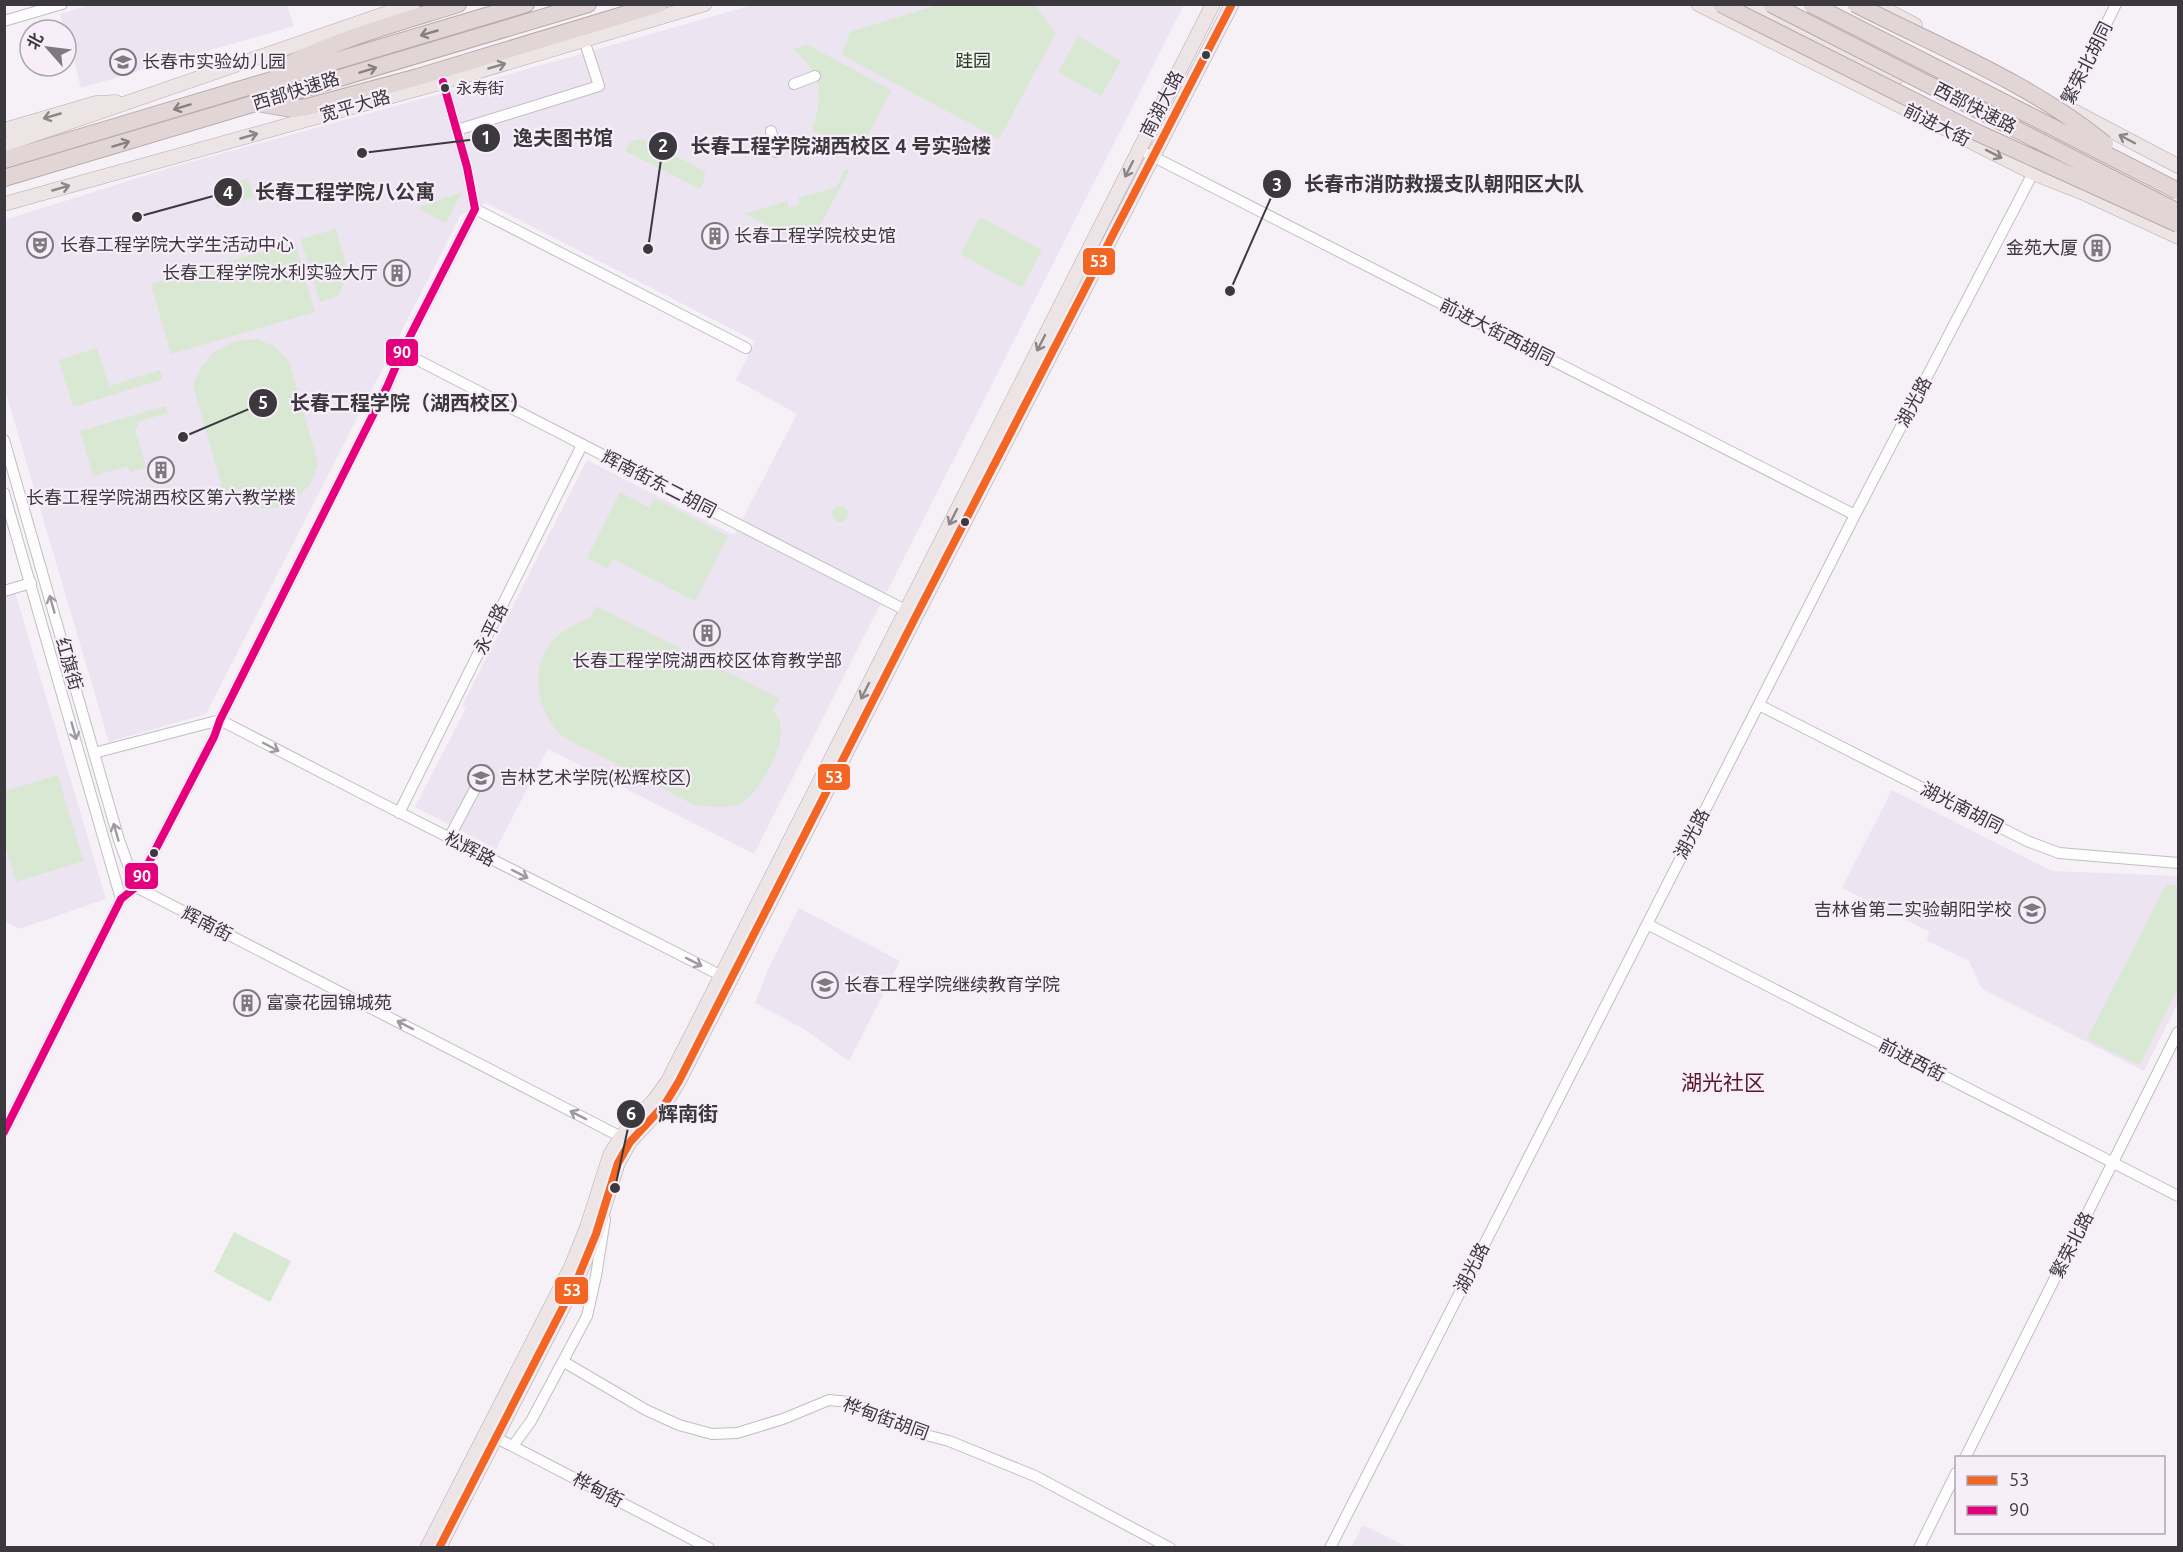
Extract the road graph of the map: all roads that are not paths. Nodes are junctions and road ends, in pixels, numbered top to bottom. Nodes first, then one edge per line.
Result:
1 (413, 4) edge
2 (458, 4) edge
3 (525, 4) edge
4 (588, 4) edge
5 (659, 4) edge
6 (705, 4) edge
7 (1213, 4) edge
8 (1232, 4) edge
9 (1698, 4) edge
10 (1721, 4) edge
11 (1751, 4) edge
12 (1771, 4) edge
13 (1811, 4) edge
14 (1825, 4) edge
15 (1855, 4) edge
16 (1875, 4) edge
17 (2116, 4) edge
18 (61, 5) edge
19 (4, 21) edge
20 (587, 49) dead end
21 (815, 76) dead end
22 (443, 82) junction
23 (794, 84) dead end
24 (251, 86) junction
25 (130, 102) junction
26 (256, 103) junction
27 (2065, 106) junction
28 (2057, 122) junction
29 (4, 130) edge
30 (457, 130) junction
31 (771, 131) dead end
32 (4, 145) edge
33 (1139, 149) junction
34 (2044, 150) junction
35 (776, 152) dead end
36 (1153, 156) junction
37 (4, 160) edge
38 (2129, 164) junction
39 (2178, 166) edge
40 (2033, 173) junction
41 (4, 178) edge
42 (2178, 189) edge
43 (4, 204) edge
44 (475, 209) junction
45 (2178, 212) edge
46 (2178, 217) edge
47 (2178, 224) edge
48 (2178, 237) edge
49 (746, 348) dead end
50 (402, 352) junction
51 (4, 440) edge
52 (582, 445) junction
53 (4, 494) edge
54 (1855, 515) junction
55 (31, 583) junction
56 (4, 591) edge
57 (911, 613) junction
58 (1759, 705) junction
59 (220, 720) junction
60 (94, 753) junction
61 (484, 770) dead end
62 (399, 813) junction
63 (449, 838) junction
64 (2178, 863) edge
65 (136, 887) junction
66 (121, 899) junction
67 (1647, 924) junction
68 (722, 976) junction
69 (2178, 1032) edge
70 (4, 1132) edge
71 (625, 1139) junction
72 (2113, 1163) junction
73 (608, 1194) junction
74 (2178, 1196) edge
75 (564, 1362) junction
76 (492, 1435) junction
77 (513, 1446) junction
78 (1966, 1456) edge
79 (1955, 1475) edge
80 (427, 1548) edge
81 (439, 1548) edge
82 (709, 1548) edge
83 (1170, 1548) edge
84 (1330, 1548) edge
85 (1919, 1548) edge

1 - 25 main road
2 - 24 highway
3 -> 24 highway, 西部快速路
26 -> 4 highway, 西部快速路
5 - 26 highway
22 -> 6 main road, 宽平大路
7 - 33 main road, 南湖大路
8 - 36 main road, 南湖大路
9 -> 40 main road, 前进大街
10 - 47 highway, bridge
11 - 34 main road, 前进大街
12 - 45 highway, 西部快速路, bridge
13 - 38 highway, 西部快速路, bridge
14 - 28 main road
15 - 38 highway, bridge
16 - 27 main road
17 - 27 street, 繁荣北胡同
18 - 19 street
20 - 30 street
21 - 23 street
22 - 30 street
43 -> 22 main road, 宽平大路
24 -> 37 highway, 西部快速路
25 -> 29 main road
25 - 32 main road
41 -> 26 highway, 西部快速路
27 - 28 street, 繁荣北胡同
39 -> 27 main road
28 - 34 street, 湖光路
28 - 42 main road
30 - 44 street
31 - 35 street
33 - 36 street, 前进大街西胡同
33 -> 57 main road, 南湖大路
34 - 40 street, 湖光路
34 - 46 main road, 前进大街
36 - 54 street, 前进大街西胡同
36 - 57 main road, 南湖大路
38 - 42 highway, 西部快速路, bridge
40 - 48 main road, 前进大街
40 - 54 street, 湖光路
44 - 49 street
44 - 50 street
50 - 52 street, 辉南街东二胡同
50 - 59 street
60 -> 51 street, 红旗街
52 - 57 street, 辉南街东二胡同
52 - 62 street, 永平路
53 - 55 street, 红旗街
54 - 58 street, 湖光路
55 - 56 street
55 -> 66 street, 红旗街
57 -> 68 main road, 南湖大路
57 - 71 main road, 南湖大路
58 - 64 street, 湖光南胡同
58 - 67 street, 湖光路
59 - 60 street
59 -> 62 street, 松辉路
59 - 65 street
65 -> 60 street, 红旗街
61 - 63 street
62 - 63 street, 松辉路
63 -> 68 street, 松辉路
65 - 66 street
71 -> 65 street, 辉南街
66 - 70 street
67 - 72 street, 前进西街
67 - 84 street, 湖光路
68 - 71 main road, 南湖大路
69 - 72 street, 繁荣北路
71 - 73 main road, 南湖大路
71 - 76 main road, 南湖大路
72 - 74 street, 前进西街
72 - 78 street, 繁荣北路
73 - 75 street
73 - 76 main road, 南湖大路
75 - 77 street
75 - 83 street, 桦甸街胡同
76 - 77 street, 桦甸街
76 - 80 main road, 南湖大路
76 - 81 main road, 南湖大路
77 - 82 street, 桦甸街
79 - 85 street

